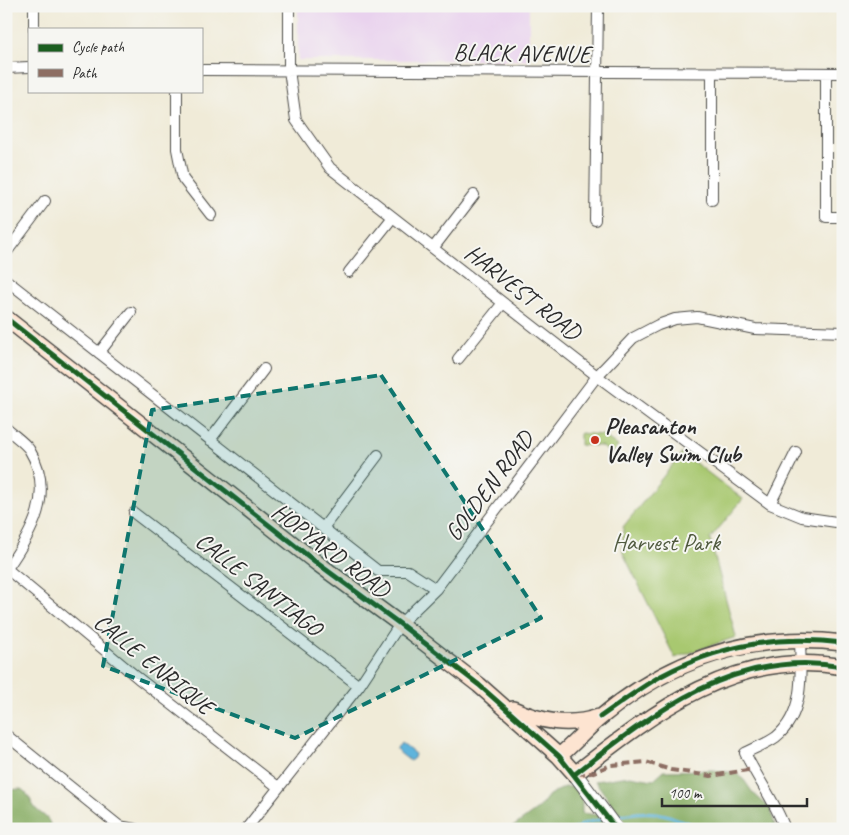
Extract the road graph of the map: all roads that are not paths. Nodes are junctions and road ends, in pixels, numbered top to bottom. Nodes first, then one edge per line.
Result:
1 (34, 6) edge
2 (290, 6) edge
3 (598, 6) edge
4 (34, 28) edge
5 (28, 67) edge
6 (6, 68) edge
7 (202, 70) edge
8 (289, 70) junction
9 (712, 73) junction
10 (826, 73) junction
11 (843, 73) edge
12 (596, 74) junction
13 (176, 92) edge
14 (474, 195) dead end
15 (712, 200) dead end
16 (45, 201) dead end
17 (211, 215) dead end
18 (393, 217) junction
19 (843, 217) edge
20 (595, 220) dead end
21 (434, 247) junction
22 (6, 253) edge
23 (349, 272) dead end
24 (6, 280) edge
25 (503, 303) junction
26 (130, 312) dead end
27 (6, 318) edge
28 (843, 332) edge
29 (99, 352) junction
30 (458, 359) dead end
31 (264, 369) dead end
32 (597, 376) junction
33 (6, 428) edge
34 (210, 440) junction
35 (796, 452) dead end
36 (378, 455) dead end
37 (770, 504) junction
38 (134, 513) dead end
39 (843, 523) edge
40 (323, 528) junction
41 (7, 569) edge
42 (436, 589) junction
43 (400, 624) junction
44 (800, 640) junction
45 (843, 644) edge
46 (801, 662) junction
47 (843, 667) edge
48 (359, 686) junction
49 (500, 704) junction
50 (600, 717) junction
51 (6, 735) edge
52 (559, 756) junction
53 (574, 774) junction
54 (278, 787) junction
55 (135, 829) edge
56 (246, 829) edge
57 (616, 829) edge
58 (785, 829) edge

1 - 4 street
2 - 8 street, HARVEST ROAD
3 - 12 street
5 - 6 street
7 - 8 street, BLACK AVENUE
8 - 12 street, BLACK AVENUE
8 - 18 street, HARVEST ROAD
9 - 10 street, BLACK AVENUE
9 - 12 street, BLACK AVENUE
9 - 15 street
10 - 11 street, BLACK AVENUE
10 - 19 street
12 - 20 street
13 - 17 street
14 - 21 street
16 - 22 street
18 - 21 street, HARVEST ROAD
18 - 23 street
21 - 25 street, HARVEST ROAD
24 - 29 street, HOPYARD ROAD
25 - 30 street
25 - 32 street, HARVEST ROAD
26 - 29 street
27 - 43 main road, HOPYARD ROAD
28 - 32 street, GOLDEN ROAD
29 - 34 street, HOPYARD ROAD
31 - 34 street
32 - 37 street, HARVEST ROAD
32 - 42 street, GOLDEN ROAD
33 - 41 street
34 - 40 street, HOPYARD ROAD
35 - 37 street
36 - 40 street
37 - 39 street, HARVEST ROAD
38 - 48 street, CALLE SANTIAGO
40 - 42 street, HOPYARD ROAD
41 - 54 street, CALLE ENRIQUE
42 - 43 street, GOLDEN ROAD
43 - 48 street, GOLDEN ROAD
43 - 49 main road, HOPYARD ROAD
44 - 45 main road
44 - 46 street
44 - 50 main road
46 - 47 main road
46 - 53 main road
46 - 58 street
48 - 54 street, GOLDEN ROAD
49 - 50 main road
49 - 52 main road, HOPYARD ROAD
50 - 52 main road
51 - 55 street
52 - 53 main road, HOPYARD ROAD
53 - 57 street, HOPYARD ROAD
54 - 56 street, GOLDEN ROAD

